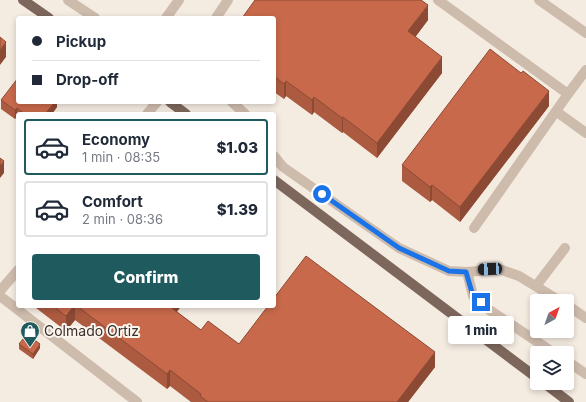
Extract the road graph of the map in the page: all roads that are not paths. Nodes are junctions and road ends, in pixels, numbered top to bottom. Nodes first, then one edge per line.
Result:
1 (23, 0) edge
2 (68, 0) edge
3 (179, 0) edge
4 (228, 0) edge
5 (438, 0) edge
6 (539, 0) edge
7 (46, 16) edge
8 (92, 16) edge
9 (167, 16) edge
10 (217, 16) edge
11 (586, 33) edge
12 (586, 70) edge
13 (568, 94) junction
14 (155, 104) edge
15 (173, 104) edge
16 (234, 104) edge
17 (149, 112) edge
18 (183, 112) edge
19 (243, 112) edge
20 (556, 112) junction
21 (586, 133) edge
22 (276, 158) edge
23 (276, 182) edge
24 (474, 228) dead end
25 (564, 248) dead end
26 (16, 272) edge
27 (466, 272) junction
28 (536, 286) junction
29 (0, 291) edge
30 (549, 294) edge
31 (0, 296) edge
32 (574, 310) edge
33 (586, 318) edge
34 (544, 346) edge
35 (574, 366) edge
36 (530, 373) edge
37 (586, 374) edge
38 (553, 390) edge
39 (137, 402) edge
40 (569, 402) edge

1 - 7 main road
2 - 8 street
3 - 9 street
4 - 10 street
5 - 13 street
6 - 11 street
12 - 13 street
13 - 20 street
14 - 17 street
15 - 18 main road
16 - 19 street
20 - 21 street
20 - 24 street
22 - 27 street
23 - 36 main road
25 - 28 street
26 - 29 street
27 - 28 street
27 - 34 street
28 - 30 street
31 - 39 street
32 - 33 street
35 - 37 street
38 - 40 main road

